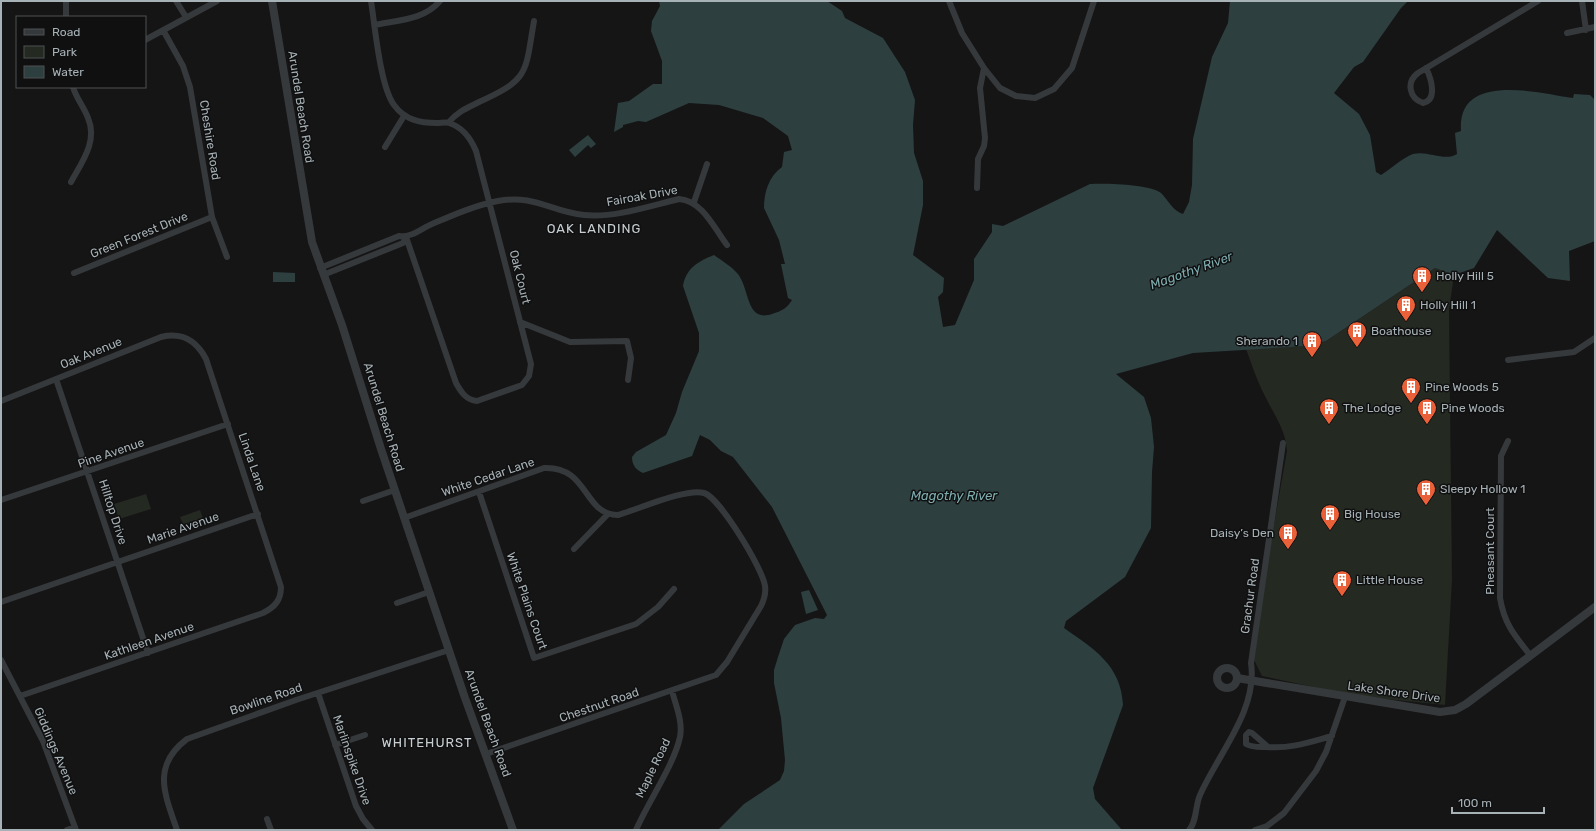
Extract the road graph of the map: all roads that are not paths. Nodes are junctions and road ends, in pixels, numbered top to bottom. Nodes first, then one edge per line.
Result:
1 (66, 1) edge
2 (176, 1) edge
3 (217, 1) edge
4 (272, 1) edge
5 (371, 1) edge
6 (440, 1) edge
7 (949, 1) edge
8 (1094, 1) edge
9 (1538, 1) edge
10 (1582, 1) edge
11 (66, 16) edge
12 (186, 17) junction
13 (534, 21) dead end
14 (375, 25) junction
15 (1595, 28) edge
16 (163, 30) junction
17 (1586, 30) junction
18 (1567, 33) dead end
19 (146, 39) edge
20 (984, 68) junction
21 (1426, 68) junction
22 (74, 88) edge
23 (404, 116) junction
24 (448, 122) junction
25 (385, 147) dead end
26 (707, 164) dead end
27 (71, 182) dead end
28 (977, 188) dead end
29 (694, 202) junction
30 (490, 203) junction
31 (212, 217) junction
32 (406, 237) junction
33 (727, 245) dead end
34 (227, 257) dead end
35 (322, 272) junction
36 (74, 273) dead end
37 (520, 322) junction
38 (1595, 338) edge
39 (190, 340) joint
40 (1508, 360) dead end
41 (56, 379) junction
42 (628, 380) dead end
43 (1, 401) edge
44 (228, 424) junction
45 (1508, 441) dead end
46 (1283, 443) dead end
47 (88, 472) junction
48 (395, 490) junction
49 (479, 492) junction
50 (1, 500) edge
51 (363, 501) dead end
52 (258, 514) junction
53 (608, 514) junction
54 (404, 518) junction
55 (574, 549) dead end
56 (118, 561) junction
57 (674, 589) dead end
58 (429, 592) junction
59 (280, 598) joint
60 (1, 602) edge
61 (397, 603) dead end
62 (1595, 607) edge
63 (449, 650) junction
64 (148, 653) junction
65 (1530, 655) junction
66 (1, 660) edge
67 (1237, 678) dead end
68 (1253, 680) junction
69 (672, 692) junction
70 (318, 693) junction
71 (20, 696) junction
72 (1345, 697) junction
73 (365, 735) dead end
74 (1332, 736) junction
75 (335, 745) junction
76 (1268, 747) dead end
77 (486, 754) junction
78 (267, 819) dead end
79 (76, 828) edge
80 (67, 830) edge
81 (177, 830) edge
82 (271, 830) edge
83 (372, 830) edge
84 (513, 830) edge
85 (636, 830) edge
86 (1189, 830) edge
87 (1255, 830) edge

1 - 11 street
2 - 12 street
3 - 12 street
4 - 35 street, Arundel Beach Road
5 - 14 street
6 - 14 street
7 - 20 street
8 - 20 street
9 - 21 street
10 - 17 street
12 - 16 street
13 - 24 street
14 - 23 street
15 - 17 street
16 - 19 street
16 - 31 street, Cheshire Road
17 - 18 street
20 - 28 street
21 - 21 street
22 - 27 street
23 - 24 street
23 - 25 street
24 - 30 street, Oak Court
26 - 29 street
29 - 30 street, Fairoak Drive
29 - 33 street, Fairoak Drive
30 - 32 street, Fairoak Drive
30 - 37 street, Oak Court
31 - 34 street, Cheshire Road
31 - 36 street, Green Forest Drive
32 - 35 street, Fairoak Drive
32 - 35 street, Fairoak Drive
32 - 37 street, Oak Court
35 - 48 street, Arundel Beach Road
37 - 42 street
38 - 40 street
39 - 41 street, Oak Avenue
39 - 44 street, Linda Lane
41 - 43 street, Oak Avenue
41 - 47 street, Hilltop Drive
44 - 47 street, Pine Avenue
44 - 52 street, Linda Lane
45 - 65 street, Pheasant Court
46 - 68 street, Grachur Road
47 - 50 street, Pine Avenue
47 - 56 street, Hilltop Drive
48 - 51 street
48 - 54 street, Arundel Beach Road
49 - 53 street, White Cedar Lane
49 - 54 street, White Cedar Lane
49 - 57 street, White Plains Court
52 - 56 street, Marie Avenue
52 - 59 street, Linda Lane
53 - 55 street
53 - 69 street, Chestnut Road
54 - 58 street, Arundel Beach Road
56 - 60 street, Marie Avenue
56 - 64 street, Hilltop Drive
58 - 61 street
58 - 63 street, Arundel Beach Road
59 - 64 street, Kathleen Avenue
62 - 65 street, Lake Shore Drive
63 - 70 street, Bowline Road
63 - 77 street, Arundel Beach Road
64 - 71 street, Kathleen Avenue
65 - 72 street, Lake Shore Drive
66 - 71 street, Giddings Avenue
67 - 68 street, Lake Shore Drive
68 - 72 street, Lake Shore Drive
68 - 86 street
69 - 77 street, Chestnut Road
69 - 85 street, Maple Road
70 - 75 street, Marlinspike Drive
70 - 81 street, Bowline Road
71 - 79 street, Giddings Avenue
72 - 74 street
73 - 75 street
74 - 76 street
74 - 87 street
75 - 83 street, Marlinspike Drive
77 - 84 street, Arundel Beach Road
78 - 82 street
79 - 80 street

